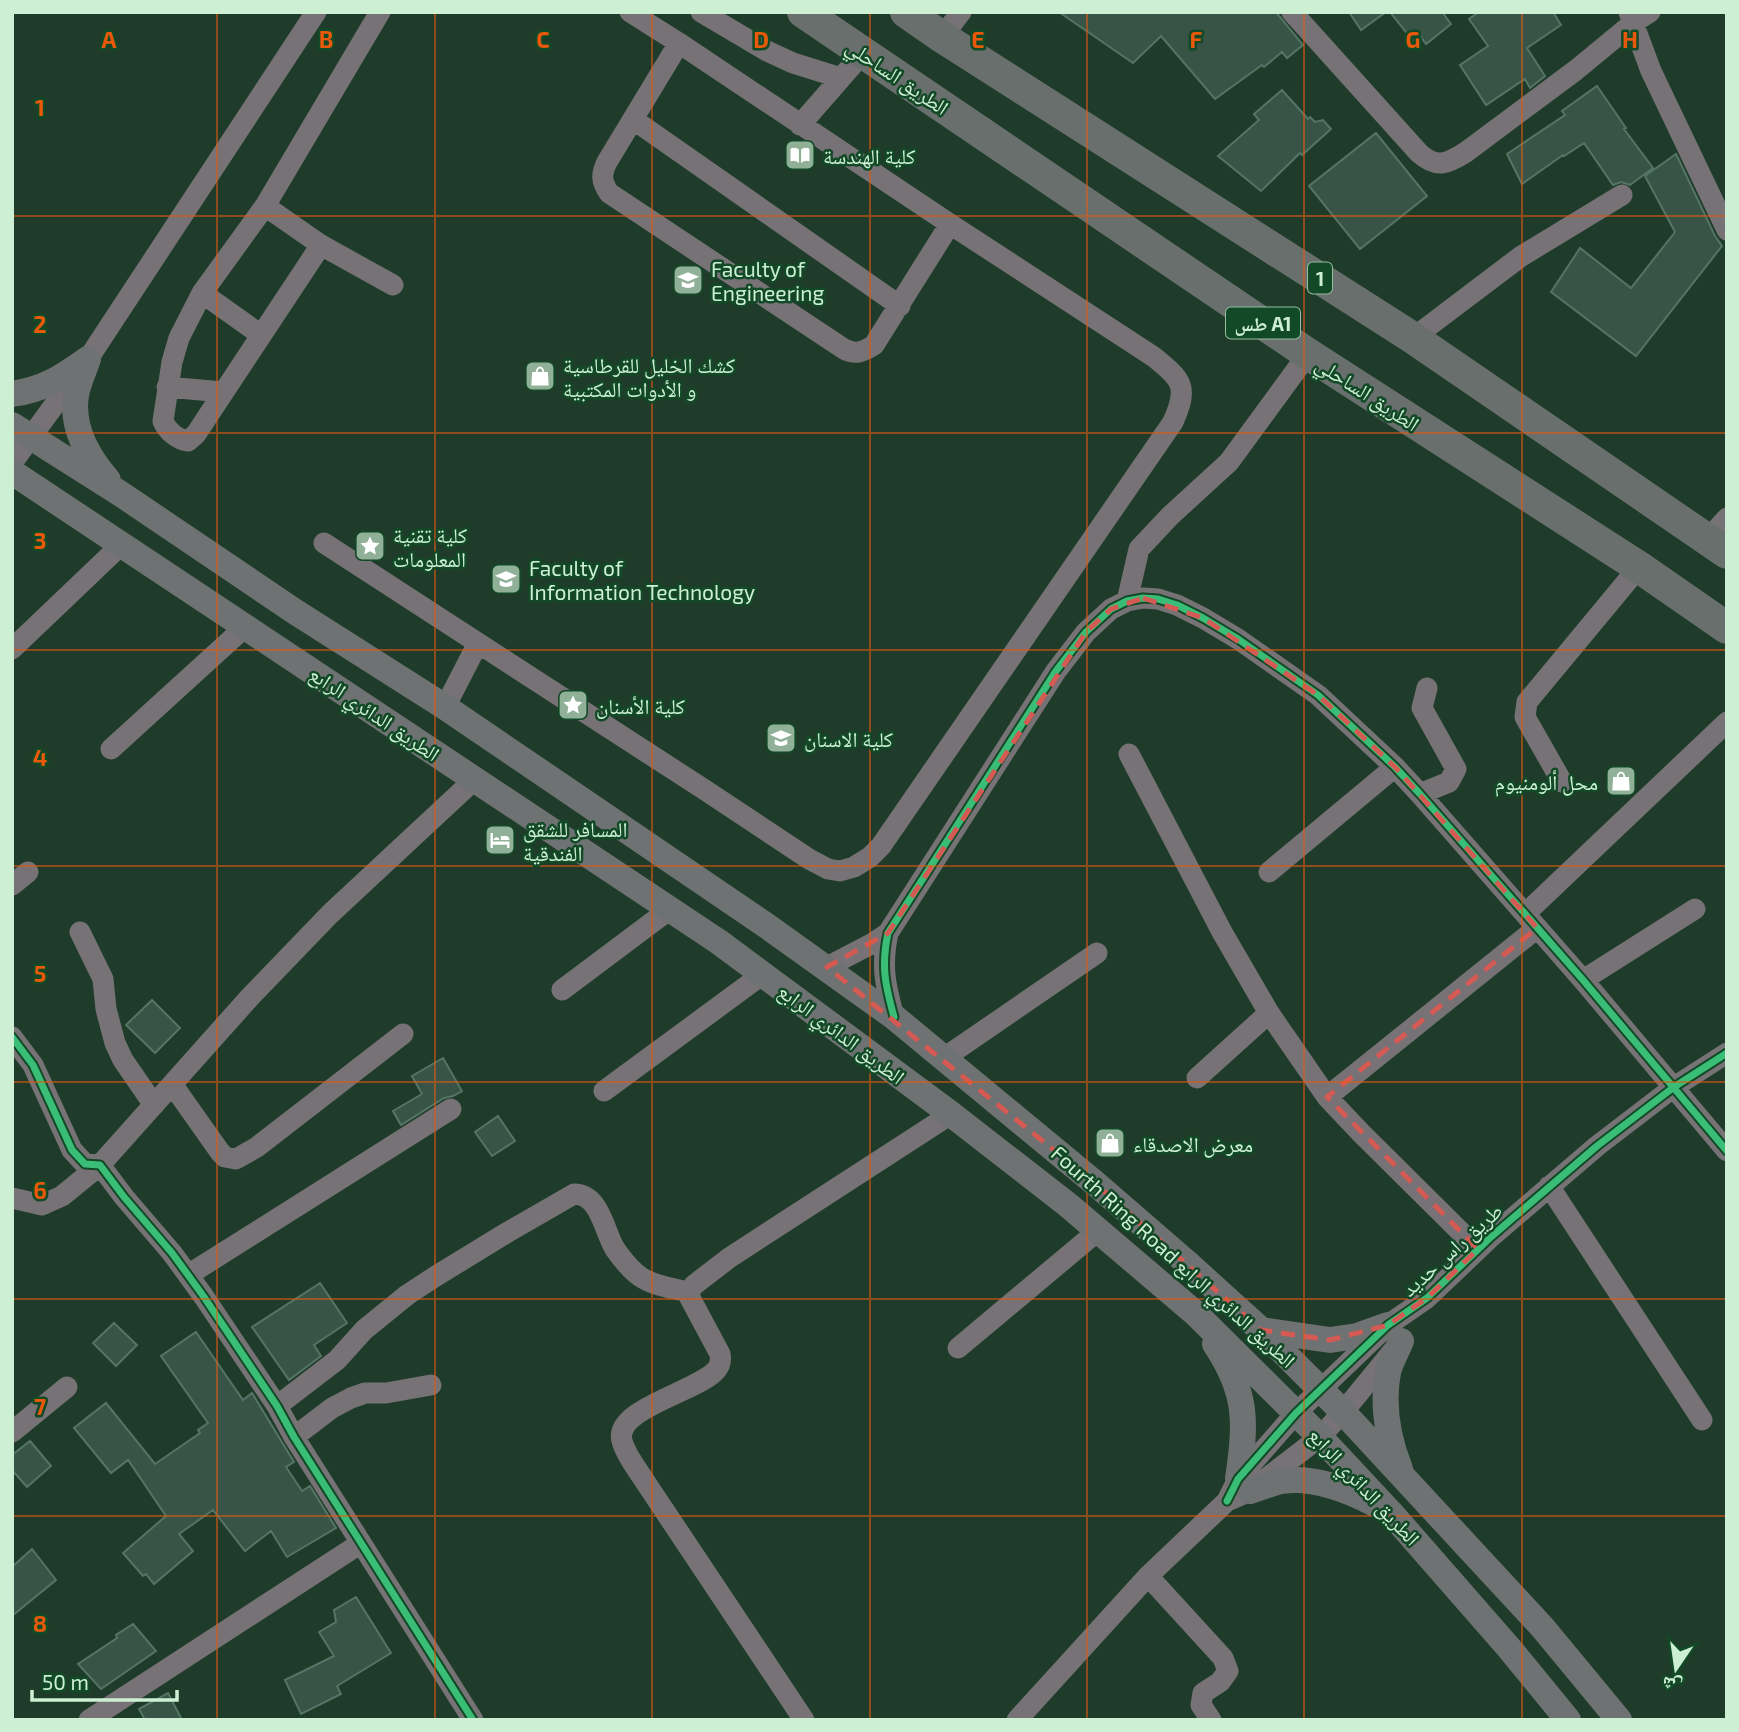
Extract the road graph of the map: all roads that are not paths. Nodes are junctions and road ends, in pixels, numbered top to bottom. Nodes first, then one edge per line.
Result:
1 (316, 12) edge
2 (380, 12) edge
3 (630, 12) edge
4 (701, 12) edge
5 (803, 12) edge
6 (906, 12) edge
7 (961, 12) edge
8 (1292, 12) edge
9 (1637, 16) edge
10 (942, 37) junction
11 (679, 43) junction
12 (863, 53) junction
13 (841, 78) junction
14 (634, 120) junction
15 (800, 125) junction
16 (1622, 195) dead end
17 (265, 206) junction
18 (950, 224) junction
19 (1727, 230) edge
20 (321, 245) junction
21 (393, 285) dead end
22 (202, 293) junction
23 (900, 306) junction
24 (261, 335) junction
25 (1413, 338) junction
26 (1308, 354) junction
27 (88, 359) junction
28 (167, 387) junction
29 (223, 392) junction
30 (12, 394) edge
31 (21, 431) edge
32 (12, 463) edge
33 (12, 472) edge
34 (121, 494) junction
35 (1720, 537) edge
36 (324, 543) dead end
37 (121, 545) junction
38 (1639, 567) junction
39 (1127, 601) junction
40 (245, 627) junction
41 (1727, 628) edge
42 (478, 643) junction
43 (12, 649) edge
44 (1427, 688) dead end
45 (445, 708) junction
46 (1727, 722) edge
47 (111, 749) dead end
48 (1129, 754) dead end
49 (1395, 767) junction
50 (474, 780) junction
51 (1562, 782) dead end
52 (1420, 794) junction
53 (669, 858) joint
54 (1269, 872) dead end
55 (670, 909) junction
56 (1695, 909) dead end
57 (1531, 921) junction
58 (80, 932) dead end
59 (888, 933) junction
60 (1097, 953) dead end
61 (827, 967) junction
62 (762, 974) junction
63 (1583, 980) junction
64 (562, 990) dead end
65 (1269, 1013) junction
66 (894, 1017) junction
67 (403, 1034) dead end
68 (12, 1037) edge
69 (1727, 1053) edge
70 (944, 1059) junction
71 (1197, 1078) dead end
72 (172, 1084) junction
73 (1674, 1087) junction
74 (604, 1091) dead end
75 (1327, 1097) junction
76 (154, 1105) junction
77 (451, 1109) dead end
78 (951, 1114) junction
79 (1727, 1151) edge
80 (100, 1165) junction
81 (1549, 1186) junction
82 (12, 1198) edge
83 (1099, 1230) junction
84 (1478, 1249) junction
85 (188, 1275) junction
86 (689, 1292) junction
87 (1195, 1313) junction
88 (1261, 1329) junction
89 (1394, 1333) junction
90 (958, 1348) dead end
91 (431, 1385) dead end
92 (67, 1387) dead end
93 (1320, 1388) junction
94 (277, 1406) junction
95 (1343, 1412) junction
96 (1296, 1413) junction
97 (1702, 1420) dead end
98 (12, 1432) edge
99 (294, 1437) junction
100 (1320, 1437) junction
101 (1402, 1474) junction
102 (1238, 1490) junction
103 (1391, 1513) junction
104 (361, 1543) junction
105 (1148, 1576) junction
106 (89, 1720) edge
107 (473, 1720) edge
108 (804, 1720) edge
109 (1017, 1720) edge
110 (1211, 1720) edge
111 (1568, 1720) edge
112 (1619, 1720) edge

1 - 27 street
2 - 17 street
3 - 11 street
4 - 13 street
5 - 12 highway, الطريق الساحلي / طس A1
6 - 10 highway, 1
7 - 10 street
8 - 9 street
9 - 19 street
10 - 25 highway, 1
11 - 14 street
11 - 15 street
12 - 13 street
12 - 26 highway, الطريق الساحلي / طس A1
13 - 15 street
14 - 23 street
14 - 23 street
15 - 18 street
16 - 25 street
17 - 20 street
17 - 22 street
18 - 23 street
18 - 42 street
20 - 21 street
20 - 24 street
22 - 24 street
22 - 28 street
24 - 29 street
25 - 35 highway, 1
26 - 38 highway, الطريق الساحلي / طس A1
26 - 39 street
27 - 30 main road
27 - 31 street
27 - 34 main road
28 - 29 street
28 - 29 street
31 - 32 street
31 - 34 main road, الطريق الدائري الرابع
33 - 37 main road, الطريق الدائري الرابع
34 - 45 main road, الطريق الدائري الرابع
36 - 42 street
37 - 40 main road, الطريق الدائري الرابع
37 - 43 street
38 - 41 highway, الطريق الساحلي / طس A1
38 - 51 street
39 - 49 street
39 - 59 street
40 - 47 street
40 - 50 main road, الطريق الدائري الرابع
42 - 45 street
44 - 52 street
45 - 53 main road, الطريق الدائري الرابع
46 - 57 street
48 - 65 street
49 - 52 street
49 - 54 street
50 - 55 main road, الطريق الدائري الرابع
50 - 72 street
52 - 57 street
53 - 61 main road, Fourth Ring Road الطريق الدائري الرابع
55 - 62 main road, الطريق الدائري الرابع
55 - 64 street
56 - 63 street
57 - 63 street
57 - 75 street
58 - 76 street
59 - 61 street
59 - 66 street
60 - 70 street
61 - 66 main road, Fourth Ring Road الطريق الدائري الرابع
62 - 74 street
62 - 78 main road, الطريق الدائري الرابع
63 - 73 street
65 - 71 street
65 - 75 street
66 - 70 main road, Fourth Ring Road الطريق الدائري الرابع
67 - 72 street
68 - 80 street
69 - 73 street, طريق راس حديد
70 - 88 main road, Fourth Ring Road الطريق الدائري الرابع
72 - 76 street
73 - 79 street
73 - 81 street, طريق راس حديد
75 - 84 street
76 - 80 street
77 - 85 street
78 - 83 main road, الطريق الدائري الرابع
78 - 86 street
80 - 82 street
80 - 85 street
81 - 84 street, طريق راس حديد
81 - 97 street
83 - 87 main road, الطريق الدائري الرابع
83 - 90 street
84 - 89 street, طريق راس حديد
85 - 94 street
86 - 94 street
86 - 108 street
87 - 96 main road, الطريق الدائري الرابع
87 - 102 main road
88 - 89 main road
88 - 93 main road, Fourth Ring Road الطريق الدائري الرابع
89 - 93 street, طريق راس حديد
89 - 95 street, طريق راس حديد
89 - 101 main road
91 - 99 street
92 - 98 street
93 - 95 main road, Fourth Ring Road الطريق الدائري الرابع
93 - 96 street, طريق راس حديد
94 - 99 street
95 - 100 street, طريق راس حديد
95 - 101 main road, Fourth Ring Road الطريق الدائري الرابع
96 - 100 main road, الطريق الدائري الرابع
96 - 102 street, طريق راس حديد
99 - 104 street
100 - 102 street, طريق راس حديد
100 - 103 main road, الطريق الدائري الرابع
101 - 112 main road, Fourth Ring Road الطريق الدائري الرابع
102 - 103 main road
102 - 105 street, طريق راس حديد
103 - 111 main road, الطريق الدائري الرابع
104 - 106 street
104 - 107 street
105 - 109 street, طريق راس حديد
105 - 110 street

